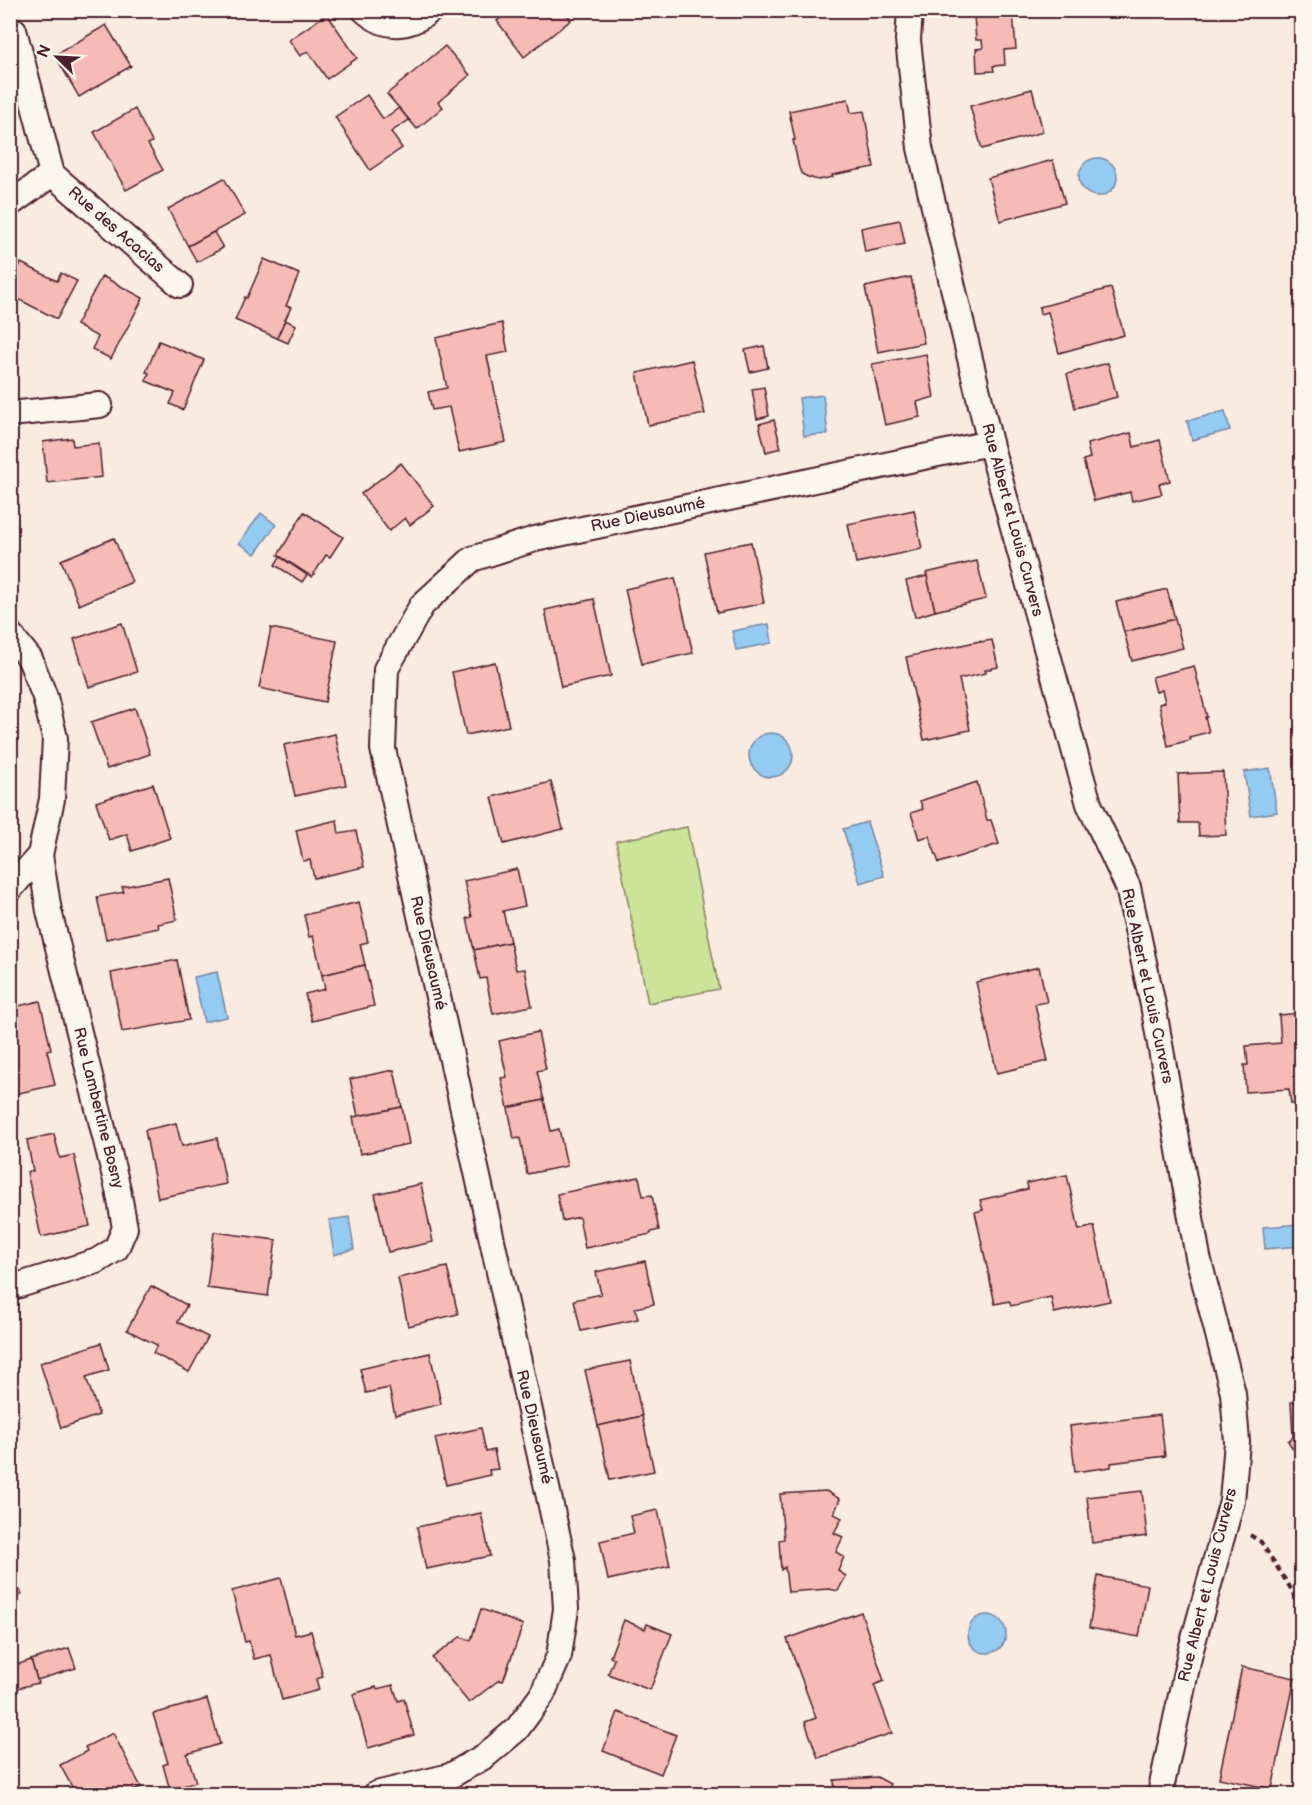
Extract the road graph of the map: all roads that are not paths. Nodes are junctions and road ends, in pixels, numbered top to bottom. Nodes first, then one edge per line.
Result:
1 (364, 10) edge
2 (432, 10) edge
3 (910, 10) edge
4 (14, 30) dead end
5 (52, 174) junction
6 (10, 204) edge
7 (180, 285) dead end
8 (100, 405) dead end
9 (10, 414) edge
10 (990, 443) junction
11 (10, 634) edge
12 (40, 855) junction
13 (10, 889) edge
14 (10, 1288) edge
15 (376, 1794) edge
16 (1160, 1794) edge

1 - 2 street
3 - 10 street, Rue Albert et Louis Curvers
4 - 5 street, Rue des Acacias
5 - 6 street, Rue des Acacias
5 - 7 street, Rue des Acacias
8 - 9 street
10 - 15 street, Rue Dieusaumé
10 - 16 street, Rue Albert et Louis Curvers
11 - 12 street, Rue Lambertine Bosny
12 - 13 street, Rue Lambertine Bosny
12 - 14 street, Rue Lambertine Bosny

